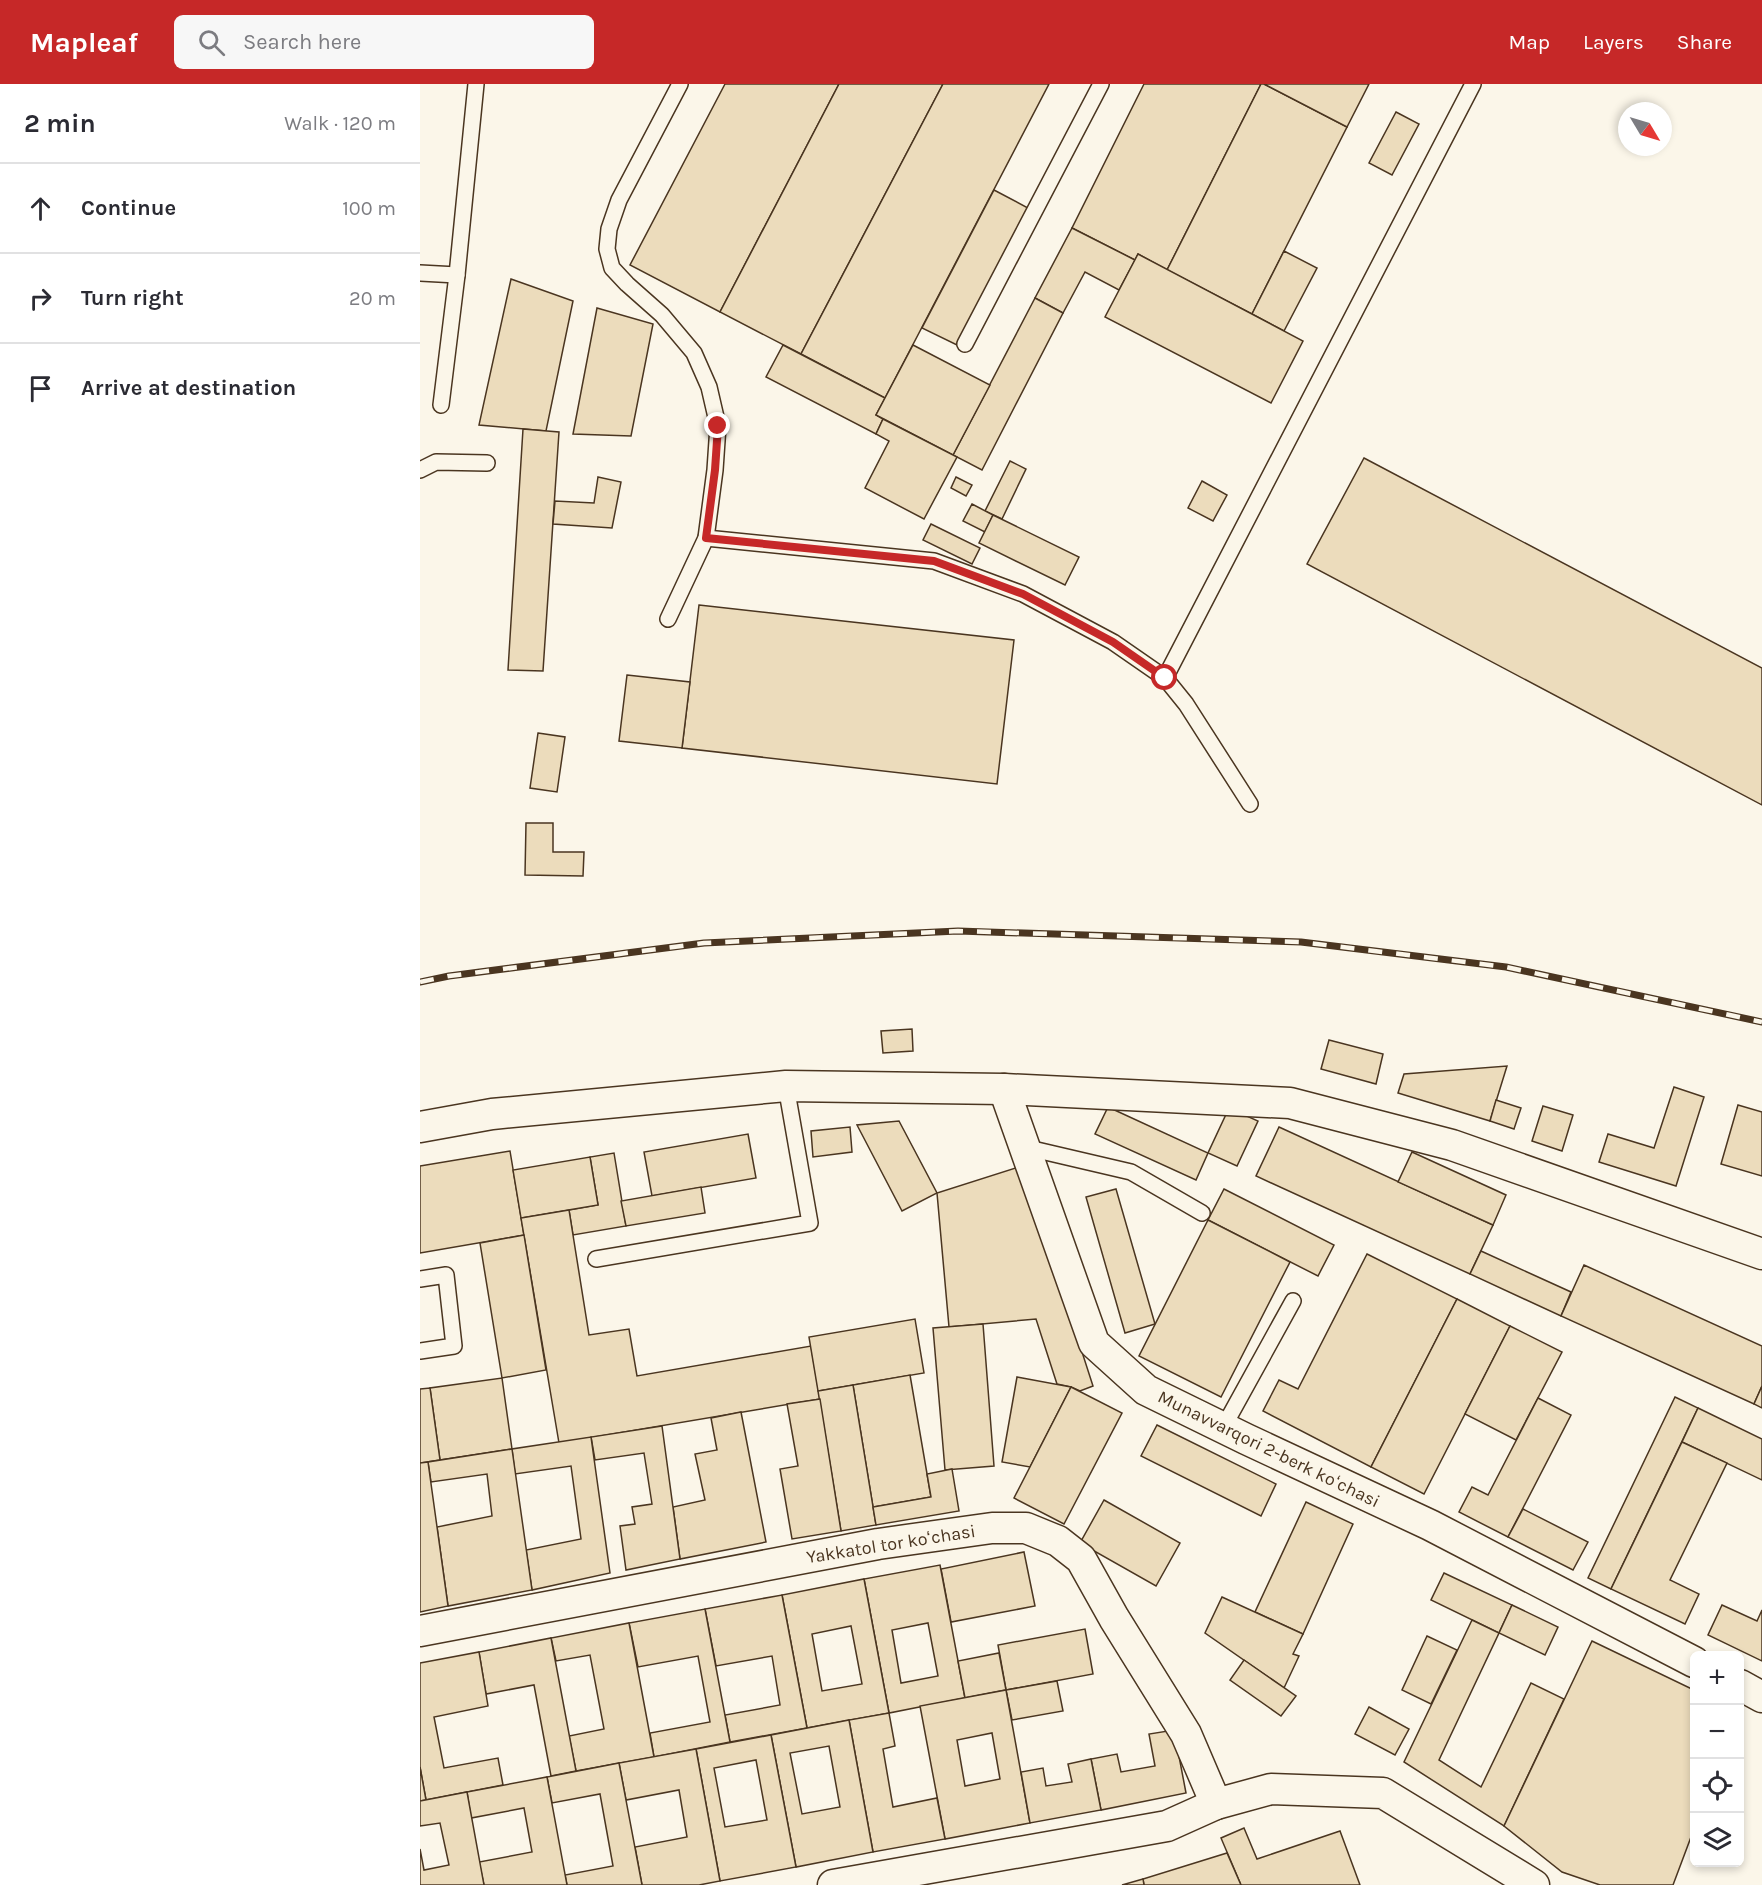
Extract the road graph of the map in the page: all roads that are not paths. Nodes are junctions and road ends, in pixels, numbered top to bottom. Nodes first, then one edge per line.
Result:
1 (476, 84) edge
2 (680, 84) edge
3 (1101, 84) edge
4 (1473, 84) edge
5 (420, 273) edge
6 (457, 275) junction
7 (965, 344) dead end
8 (441, 405) dead end
9 (487, 463) dead end
10 (420, 470) edge
11 (706, 538) junction
12 (668, 619) dead end
13 (1165, 678) junction
14 (1250, 804) dead end
15 (786, 1086) junction
16 (1004, 1089) junction
17 (420, 1127) edge
18 (1024, 1148) junction
19 (1202, 1213) dead end
20 (1762, 1254) edge
21 (596, 1259) dead end
22 (420, 1279) edge
23 (1293, 1301) dead end
24 (420, 1350) edge
25 (1223, 1428) junction
26 (420, 1631) edge
27 (1690, 1659) edge
28 (1744, 1687) edge
29 (1762, 1697) edge
30 (1216, 1804) junction
31 (833, 1885) edge
32 (1534, 1885) edge

1 - 6 lane
2 - 11 lane
3 - 7 lane
4 - 13 lane
5 - 6 lane
6 - 8 lane
9 - 10 lane
11 - 12 lane
11 - 13 lane
13 - 14 lane
15 - 16 street
15 - 17 street
15 - 21 lane
16 - 18 street, Munavvarqori 2-berk koʻchasi
16 - 20 street
18 - 19 lane
18 - 25 street, Munavvarqori 2-berk koʻchasi
22 - 24 lane
23 - 25 lane
25 - 27 street, Munavvarqori 2-berk koʻchasi
26 - 30 street, Yakkatol tor koʻchasi
28 - 29 street
30 - 31 street
30 - 32 street

